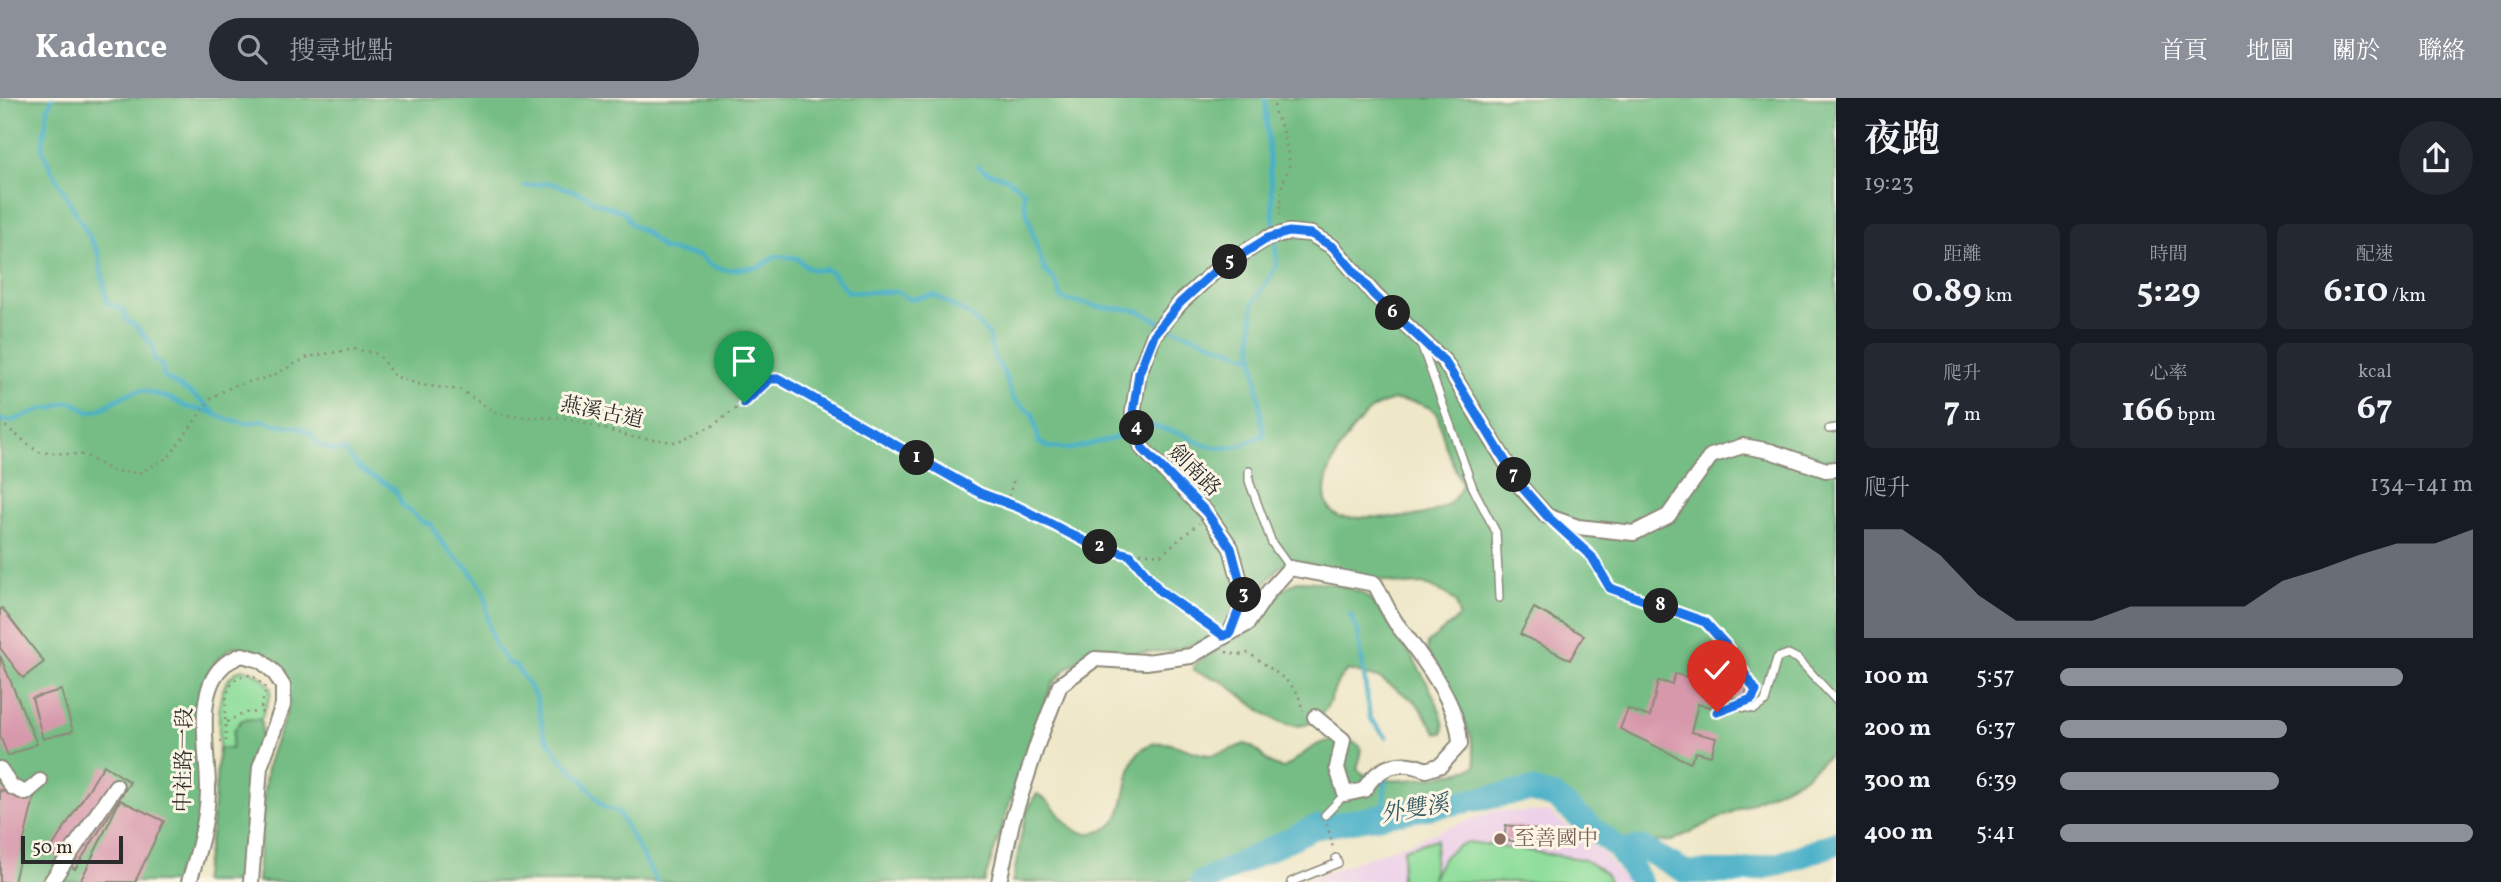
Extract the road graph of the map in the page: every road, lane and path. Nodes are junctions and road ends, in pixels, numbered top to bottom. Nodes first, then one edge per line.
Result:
1 (1274, 98) edge
2 (1275, 235) junction
3 (1419, 337) junction
4 (0, 422) edge
5 (1836, 469) edge
6 (1248, 471) dead end
7 (1015, 477) dead end
8 (1006, 503) junction
9 (1547, 516) junction
10 (1202, 521) dead end
11 (1130, 555) junction
12 (1290, 568) junction
13 (1499, 598) dead end
14 (1227, 634) junction
15 (1836, 700) edge
16 (1734, 706) junction
17 (260, 712) junction
18 (1717, 712) dead end
19 (279, 716) junction
20 (1315, 717) joint
21 (226, 722) junction
22 (206, 740) junction
23 (0, 769) edge
24 (40, 781) dead end
25 (116, 786) dead end
26 (1345, 794) junction
27 (1325, 815) joint
28 (1336, 858) joint
29 (51, 882) edge
30 (189, 882) edge
31 (251, 882) edge
32 (999, 882) edge
33 (1291, 882) edge

1 - 2 path
2 - 3 street
2 - 14 street, 劍南路
3 - 9 street
3 - 13 lane
4 - 8 path, 燕溪古道
5 - 9 street
6 - 12 lane
7 - 8 path
8 - 11 path, 燕溪古道
9 - 16 lane
10 - 11 path, 燕溪古道
11 - 14 lane
12 - 14 street
12 - 26 street
14 - 20 path
14 - 32 street
15 - 16 lane
16 - 18 lane
17 - 19 path
17 - 21 path
17 - 21 path
19 - 22 street, 中社路一段
19 - 31 street, 中社路一段
20 - 26 street
21 - 22 path
22 - 30 street, 中社路一段
23 - 24 street
25 - 29 street
26 - 27 lane
27 - 28 path
28 - 33 lane

